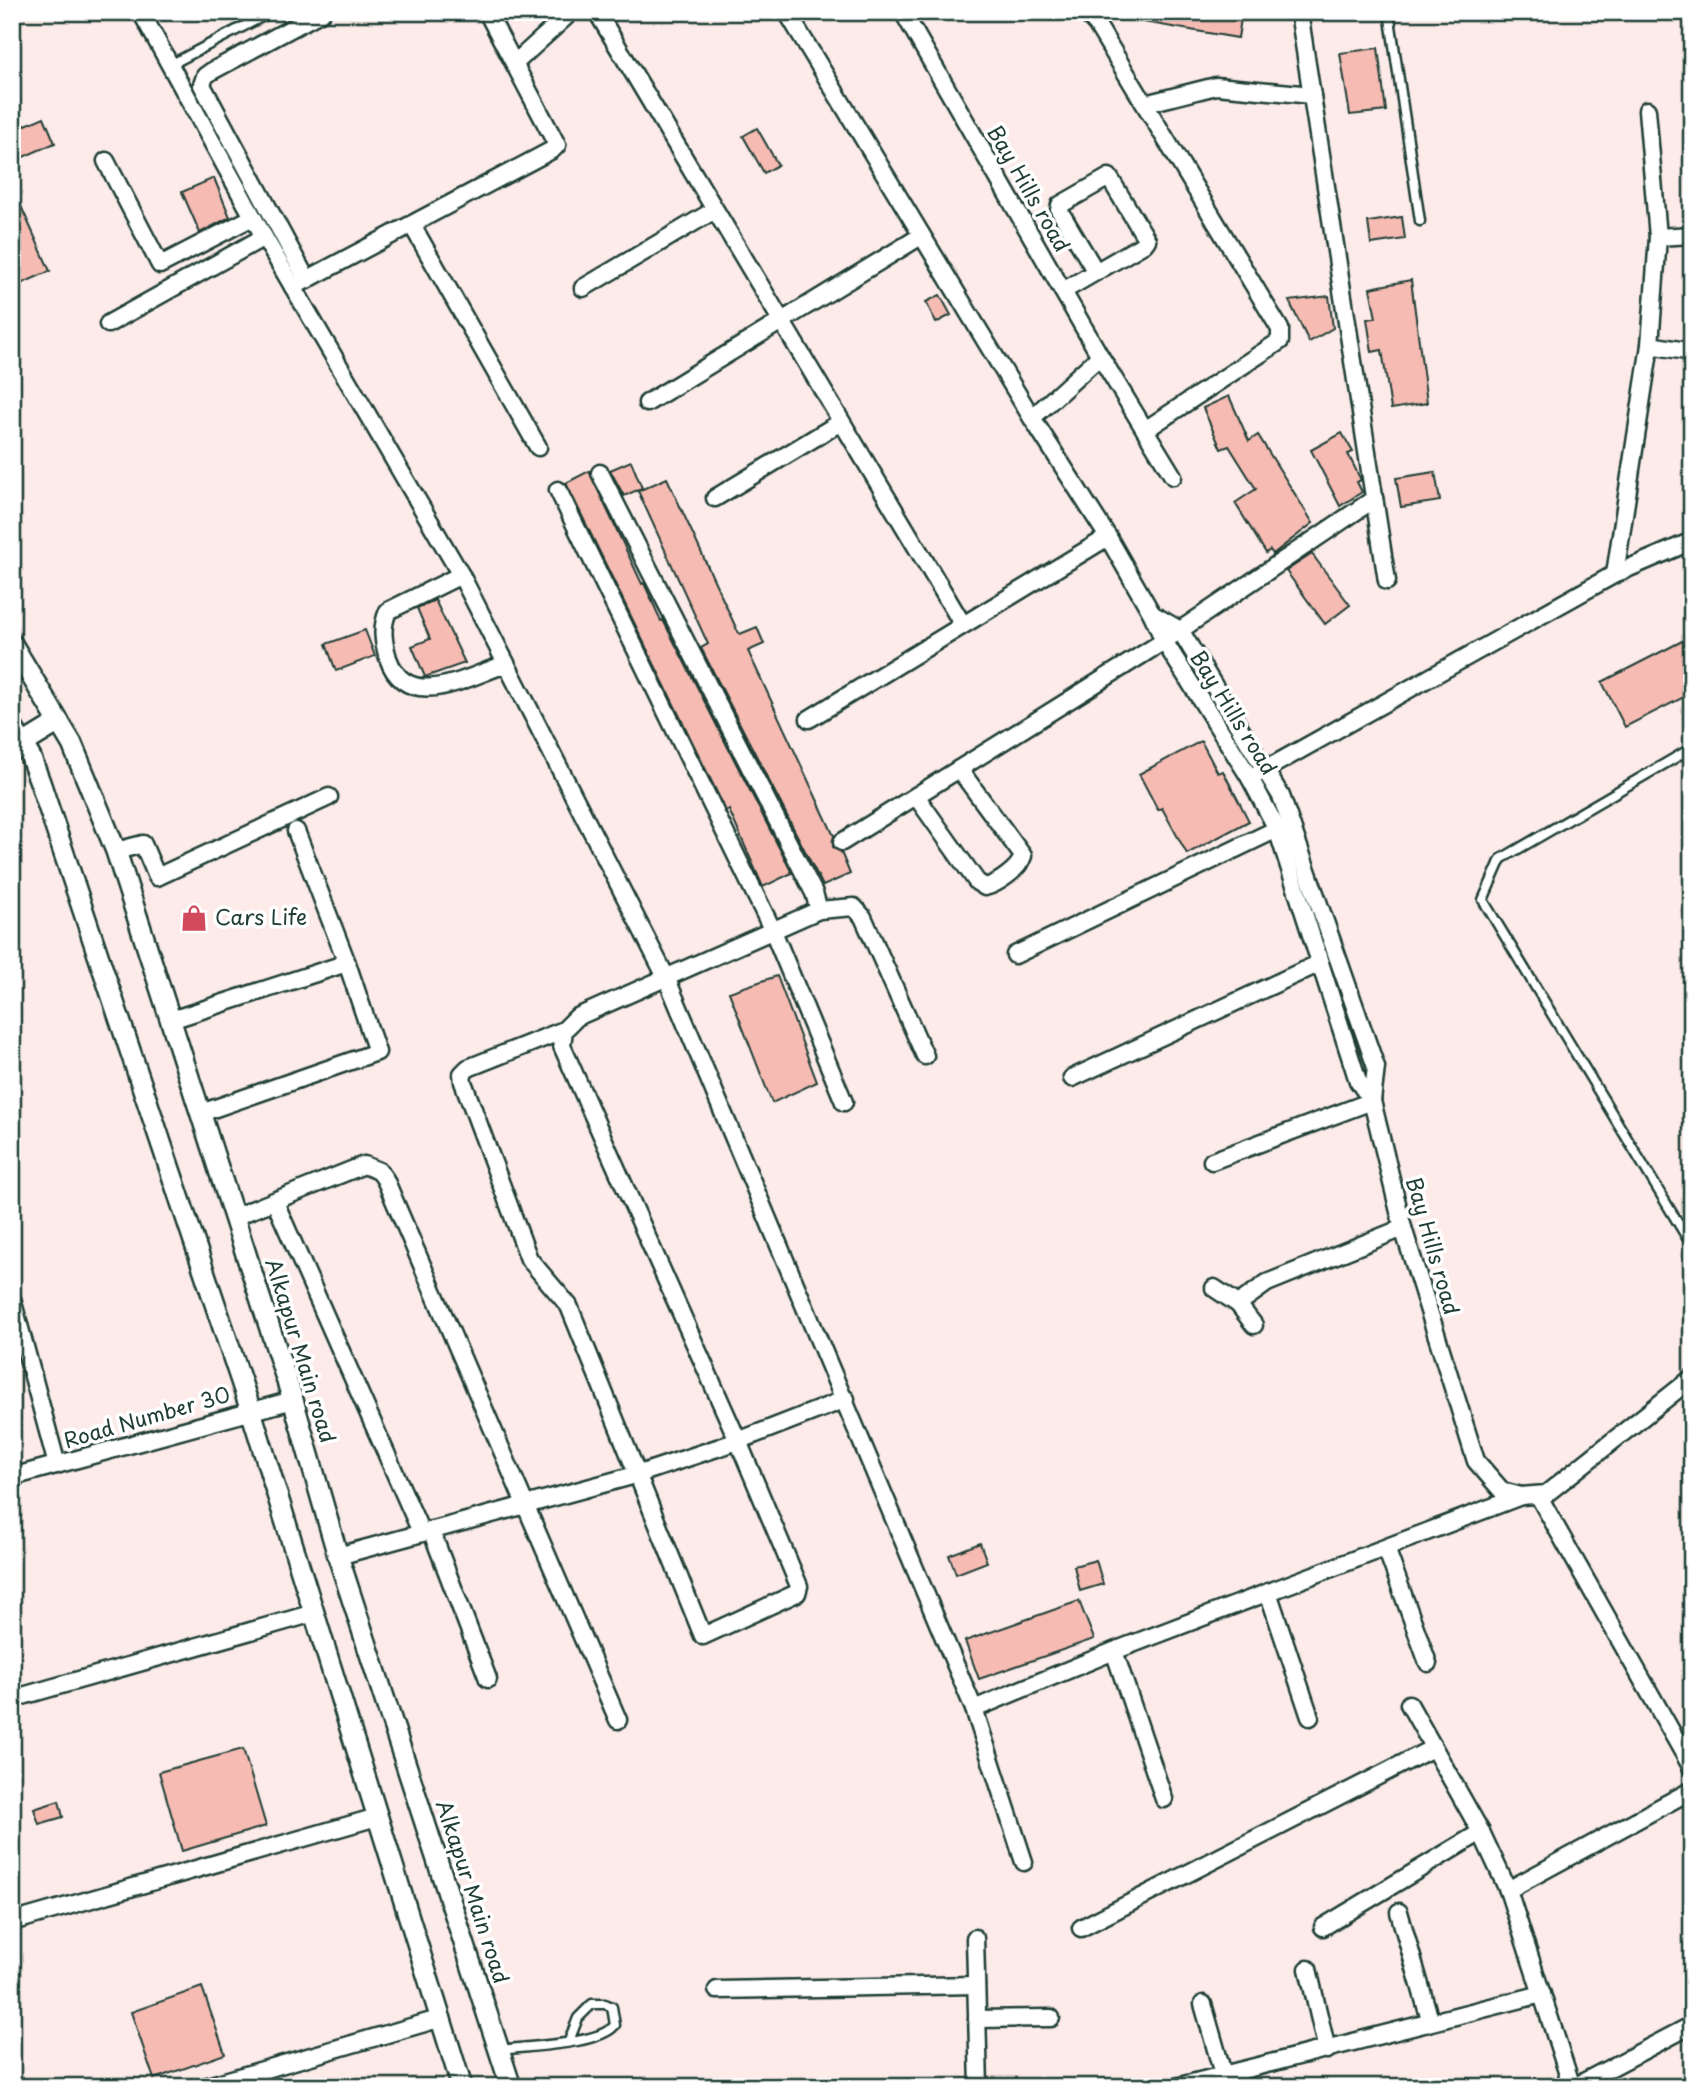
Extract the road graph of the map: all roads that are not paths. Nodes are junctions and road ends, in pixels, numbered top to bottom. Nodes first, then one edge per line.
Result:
1 (141, 12) edge
2 (271, 12) edge
3 (322, 12) edge
4 (487, 12) edge
5 (571, 12) edge
6 (597, 12) edge
7 (787, 12) edge
8 (903, 12) edge
9 (1085, 12) edge
10 (1299, 12) edge
11 (1389, 12) edge
12 (515, 63) junction
13 (170, 65) junction
14 (1312, 94) junction
15 (1145, 104) junction
16 (1647, 110) dead end
17 (106, 161) dead end
18 (713, 211) junction
19 (253, 216) junction
20 (1420, 221) dead end
21 (412, 225) junction
22 (1692, 235) edge
23 (921, 236) junction
24 (264, 237) junction
25 (1658, 237) junction
26 (1096, 272) junction
27 (300, 284) junction
28 (583, 288) dead end
29 (1063, 291) junction
30 (108, 324) dead end
31 (780, 324) junction
32 (1650, 345) junction
33 (1692, 352) edge
34 (1100, 356) junction
35 (647, 403) dead end
36 (1032, 418) junction
37 (841, 422) junction
38 (1145, 430) junction
39 (538, 447) dead end
40 (600, 473) dead end
41 (1173, 476) dead end
42 (558, 490) dead end
43 (715, 498) dead end
44 (1374, 499) junction
45 (1108, 537) junction
46 (1692, 541) edge
47 (1615, 574) junction
48 (461, 575) junction
49 (1387, 581) dead end
50 (1152, 614) junction
51 (963, 625) junction
52 (1180, 630) junction
53 (1164, 641) junction
54 (12, 644) edge
55 (506, 664) junction
56 (809, 719) dead end
57 (59, 722) junction
58 (12, 726) edge
59 (23, 744) junction
60 (1692, 748) edge
61 (959, 769) junction
62 (1266, 769) junction
63 (1250, 778) junction
64 (916, 796) junction
65 (329, 797) dead end
66 (1278, 829) junction
67 (296, 831) dead end
68 (842, 842) dead end
69 (116, 851) junction
70 (819, 910) junction
71 (773, 931) junction
72 (1015, 955) dead end
73 (347, 963) junction
74 (1320, 963) junction
75 (666, 977) junction
76 (171, 1020) junction
77 (564, 1030) junction
78 (925, 1056) dead end
79 (1072, 1078) dead end
80 (1372, 1101) junction
81 (844, 1102) dead end
82 (201, 1113) junction
83 (1212, 1161) dead end
84 (275, 1202) junction
85 (234, 1217) junction
86 (1403, 1228) junction
87 (1692, 1246) edge
88 (1214, 1288) dead end
89 (12, 1299) edge
90 (1238, 1304) junction
91 (1254, 1325) dead end
92 (1692, 1378) edge
93 (846, 1399) junction
94 (293, 1400) junction
95 (251, 1411) junction
96 (738, 1441) junction
97 (57, 1465) junction
98 (639, 1474) junction
99 (12, 1478) edge
100 (1529, 1495) junction
101 (524, 1505) junction
102 (426, 1531) junction
103 (1386, 1548) junction
104 (338, 1556) junction
105 (1268, 1592) junction
106 (314, 1614) junction
107 (1114, 1651) junction
108 (1428, 1662) dead end
109 (488, 1679) dead end
110 (12, 1699) edge
111 (1409, 1704) dead end
112 (974, 1709) junction
113 (1310, 1717) dead end
114 (618, 1720) dead end
115 (1433, 1748) junction
116 (1692, 1768) edge
117 (1692, 1790) edge
118 (1164, 1800) dead end
119 (377, 1817) junction
120 (1481, 1832) junction
121 (1024, 1862) dead end
122 (1508, 1890) junction
123 (1399, 1912) dead end
124 (12, 1922) edge
125 (1324, 1927) dead end
126 (1081, 1928) dead end
127 (975, 1938) dead end
128 (1308, 1969) dead end
129 (976, 1985) junction
130 (717, 1990) dead end
131 (1542, 1994) junction
132 (1203, 2004) dead end
133 (442, 2018) junction
134 (977, 2018) junction
135 (1051, 2018) dead end
136 (1430, 2021) junction
137 (1692, 2025) edge
138 (569, 2041) junction
139 (499, 2050) junction
140 (1327, 2050) junction
141 (1223, 2074) junction
142 (204, 2087) edge
143 (462, 2087) edge
144 (511, 2087) edge
145 (979, 2087) edge
146 (1176, 2087) edge
147 (1573, 2087) edge

1 - 13 street
2 - 13 lane
3 - 27 street
4 - 12 street
5 - 12 street
6 - 18 street
7 - 23 street, Bay Hills road
8 - 29 street, Bay Hills road
9 - 15 street
10 - 14 street
11 - 20 lane
12 - 21 street
13 - 19 street
14 - 15 street
14 - 44 street
15 - 38 street
16 - 25 street
17 - 19 street
18 - 28 street
18 - 31 street
19 - 24 street
21 - 27 street
21 - 39 street
22 - 25 street
23 - 31 street
23 - 36 street, Bay Hills road
24 - 27 street
24 - 30 street
25 - 32 street
26 - 26 street
26 - 29 street
27 - 48 street
29 - 34 street, Bay Hills road
31 - 35 street
31 - 37 street
32 - 33 street
32 - 47 street
34 - 36 street
34 - 38 street, Bay Hills road
36 - 45 street, Bay Hills road
37 - 43 street
37 - 51 street
38 - 41 street, Bay Hills road
40 - 70 street
42 - 71 street
44 - 49 street
44 - 52 street
45 - 50 street, Bay Hills road
45 - 51 street
46 - 47 street
47 - 62 street
48 - 55 street
48 - 55 street
50 - 52 street
50 - 53 street, Bay Hills road
51 - 56 street
52 - 53 street
52 - 62 street
53 - 61 street
53 - 63 street, Bay Hills road
54 - 57 street, Alkapur Main road
55 - 75 street
57 - 59 street
57 - 69 street, Alkapur Main road
58 - 59 street
59 - 95 street
60 - 87 lane
61 - 64 street
61 - 64 street
62 - 63 street
62 - 80 street
63 - 66 street, Bay Hills road
64 - 68 street
65 - 69 street
66 - 72 street
66 - 74 street, Bay Hills road
67 - 73 street
69 - 76 street, Alkapur Main road
70 - 71 street
70 - 78 street
71 - 75 street
71 - 81 street
73 - 76 street
73 - 82 street
74 - 79 street
74 - 80 street, Bay Hills road
75 - 77 street
75 - 93 street
76 - 82 street, Alkapur Main road
77 - 96 street
77 - 98 street
80 - 83 street
80 - 86 street, Bay Hills road
82 - 85 street, Alkapur Main road
84 - 85 street
84 - 101 street
84 - 102 street
85 - 94 street, Alkapur Main road
86 - 90 street
86 - 100 street, Bay Hills road
88 - 90 street
89 - 97 street
90 - 91 street
92 - 100 street
93 - 96 street
93 - 112 street
94 - 95 street, Road Number 30
94 - 104 street, Alkapur Main road
95 - 97 street, Road Number 30
95 - 106 street
96 - 98 street
96 - 98 street
97 - 99 street, Road Number 30
98 - 101 street
100 - 103 street
100 - 116 street
101 - 102 street
101 - 114 street
102 - 104 street
102 - 109 street
103 - 105 street
103 - 108 street
104 - 139 street, Alkapur Main road
105 - 107 street
105 - 113 street
106 - 110 street
106 - 119 street
107 - 112 street
107 - 118 street
111 - 115 street
112 - 121 street
115 - 120 street
115 - 126 street
117 - 122 street
119 - 124 street
119 - 133 street
120 - 122 street
120 - 125 street
122 - 131 street
123 - 136 street
127 - 129 street
128 - 140 street
129 - 130 street
129 - 134 street
131 - 136 street
131 - 147 street
132 - 141 street
133 - 142 street
133 - 143 street
134 - 135 street
134 - 145 street
136 - 140 street
137 - 147 street
138 - 138 lane
138 - 139 lane
139 - 144 street, Alkapur Main road
140 - 141 street
141 - 146 street

